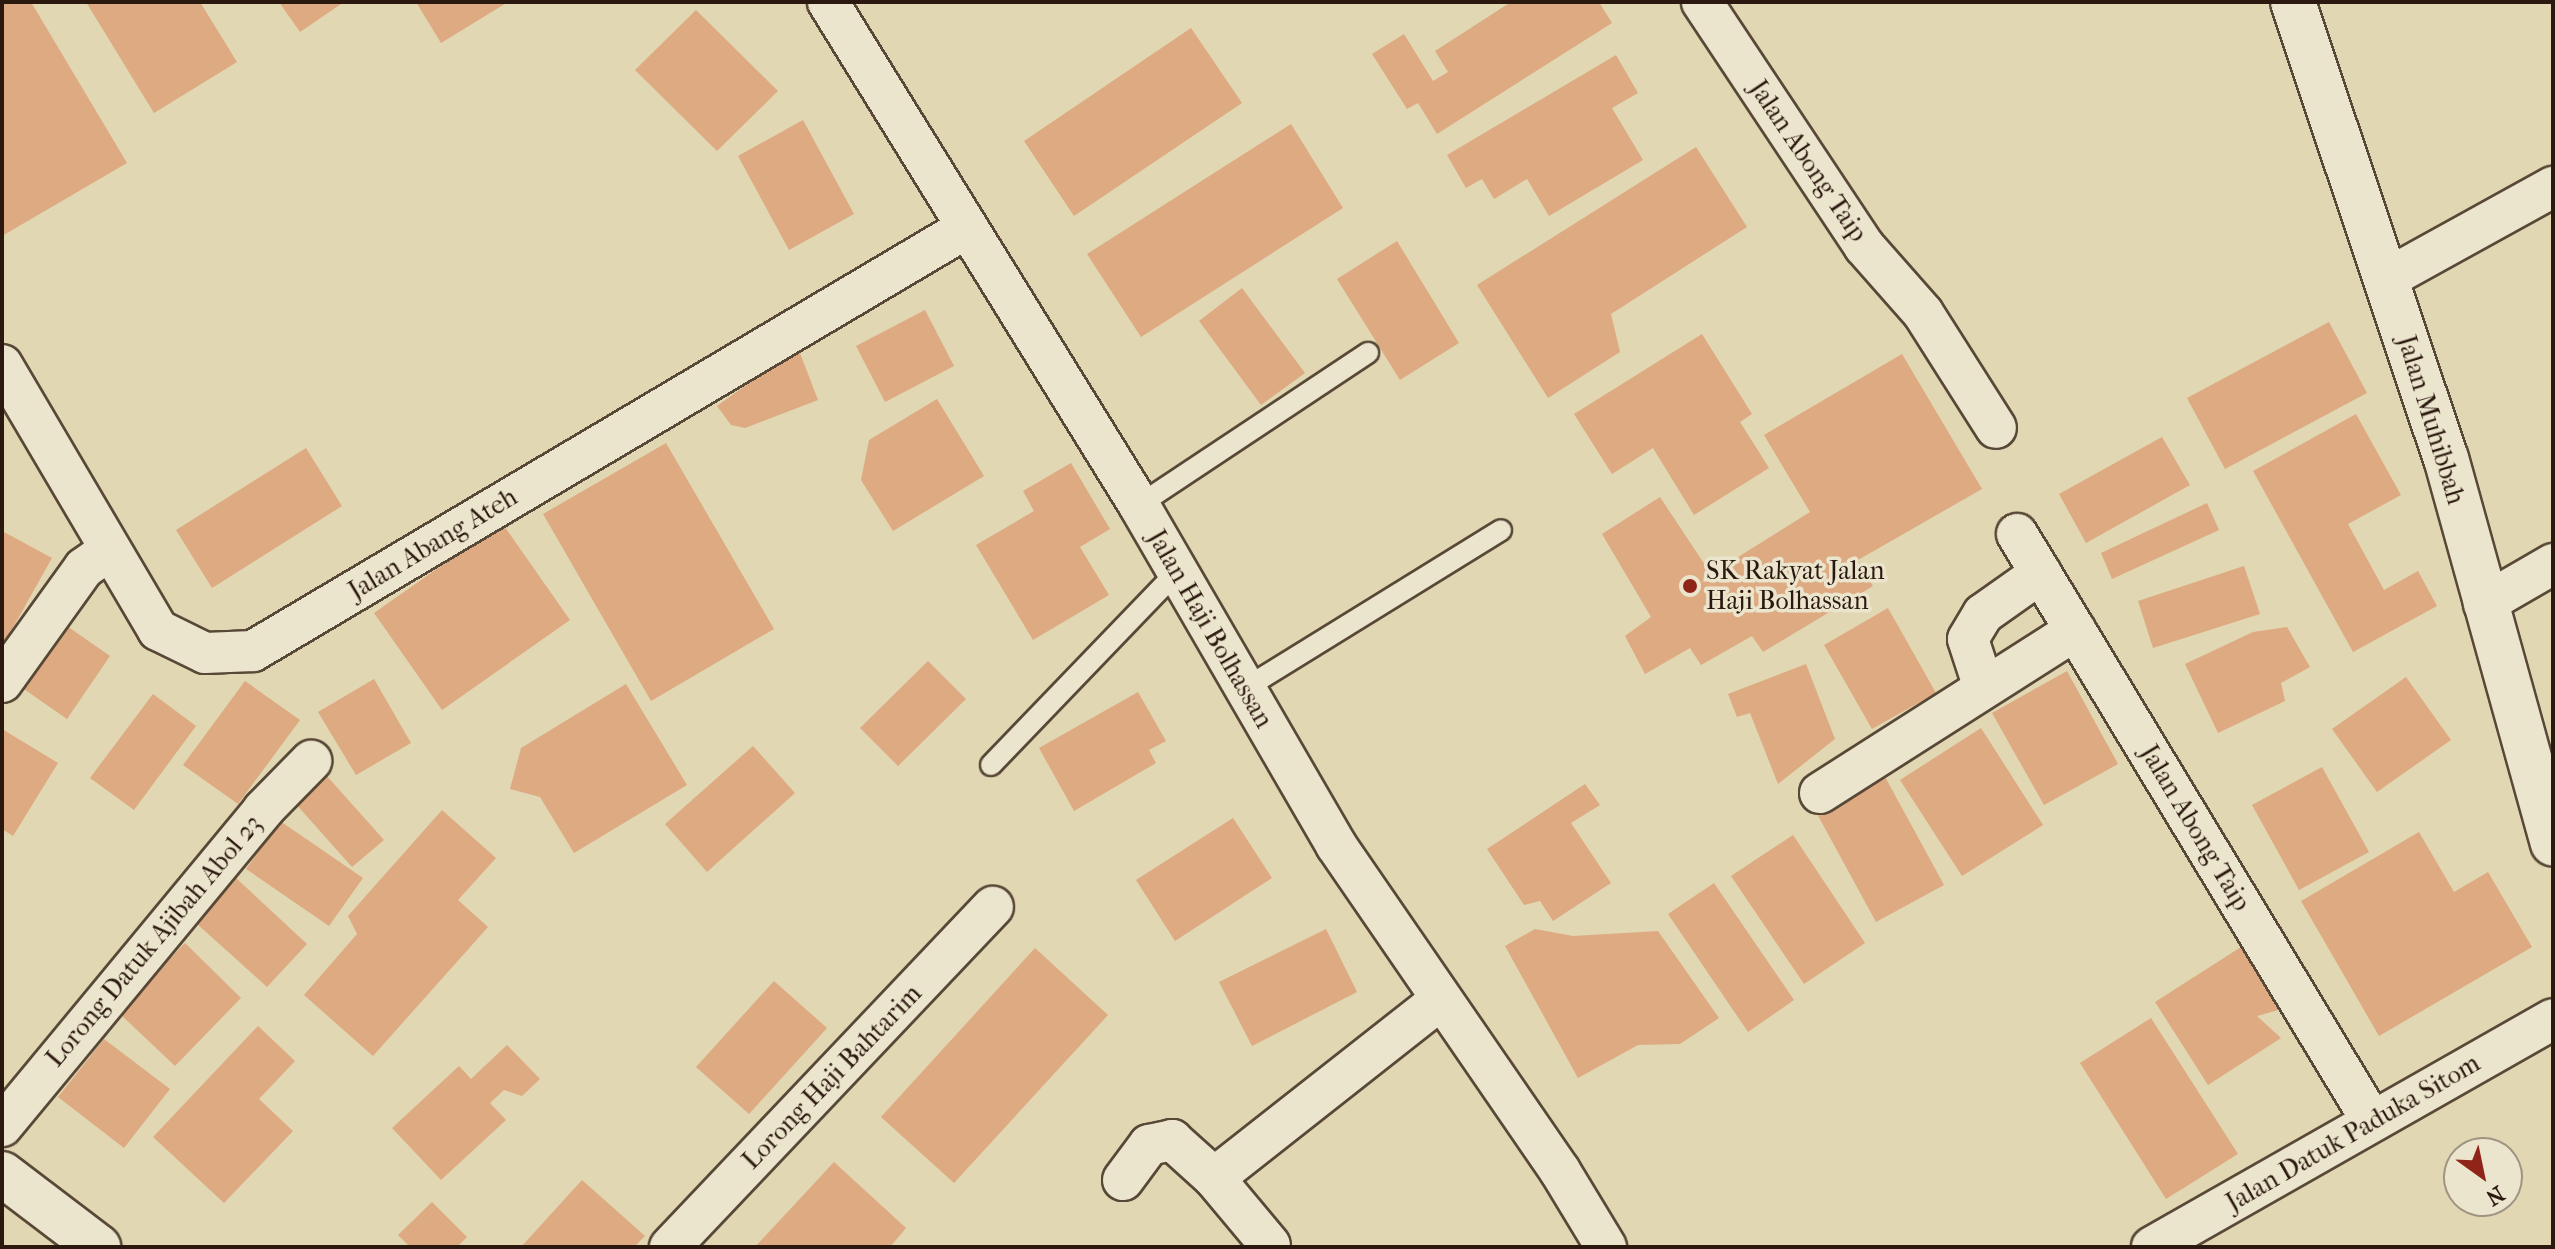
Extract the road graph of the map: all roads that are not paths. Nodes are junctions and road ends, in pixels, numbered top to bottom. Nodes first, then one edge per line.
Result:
1 (828, 2) edge
2 (1702, 2) edge
3 (2293, 2) edge
4 (2553, 187) edge
5 (965, 229) junction
6 (2386, 279) junction
7 (1368, 353) dead end
8 (2, 365) edge
9 (1996, 428) dead end
10 (1139, 505) junction
11 (1501, 530) dead end
12 (2017, 534) dead end
13 (110, 550) junction
14 (2553, 564) edge
15 (1177, 572) junction
16 (2041, 573) junction
17 (2484, 604) junction
18 (2076, 630) junction
19 (2, 682) edge
20 (1983, 685) junction
21 (1244, 689) junction
22 (311, 761) dead end
23 (991, 765) dead end
24 (1820, 793) dead end
25 (2553, 843) edge
26 (993, 907) dead end
27 (1439, 1001) junction
28 (2553, 1019) edge
29 (2372, 1121) junction
30 (2, 1126) edge
31 (2, 1174) edge
32 (1214, 1178) junction
33 (1123, 1180) dead end
34 (1270, 1245) dead end
35 (98, 1247) edge
36 (670, 1247) edge
37 (1606, 1247) edge
38 (2152, 1247) edge

1 - 5 street, Jalan Haji Bolhassan
2 - 9 street, Jalan Abong Taip
3 - 6 main road, Jalan Muhibbah
4 - 6 street
5 - 10 street, Jalan Haji Bolhassan
5 - 13 street, Jalan Abang Ateh
6 - 17 main road, Jalan Muhibbah
7 - 10 lane
8 - 13 street, Jalan Abang Ateh
10 - 15 street, Jalan Haji Bolhassan
11 - 21 lane
12 - 16 street, Jalan Abong Taip
13 - 19 street
14 - 17 street
15 - 21 street, Jalan Haji Bolhassan
15 - 23 lane
16 - 18 street, Jalan Abong Taip
16 - 20 street
17 - 25 main road, Jalan Muhibbah
18 - 20 street
18 - 29 street, Jalan Abong Taip
20 - 24 street
21 - 27 street, Jalan Haji Bolhassan
22 - 30 street, Lorong Datuk Ajibah Abol 23
26 - 36 street, Lorong Haji Bahtarim
27 - 32 street
27 - 37 street, Jalan Haji Bolhassan
28 - 29 street, Jalan Datuk Paduka Sitom
29 - 38 street, Jalan Datuk Paduka Sitom
31 - 35 main road
32 - 33 street
32 - 34 street

